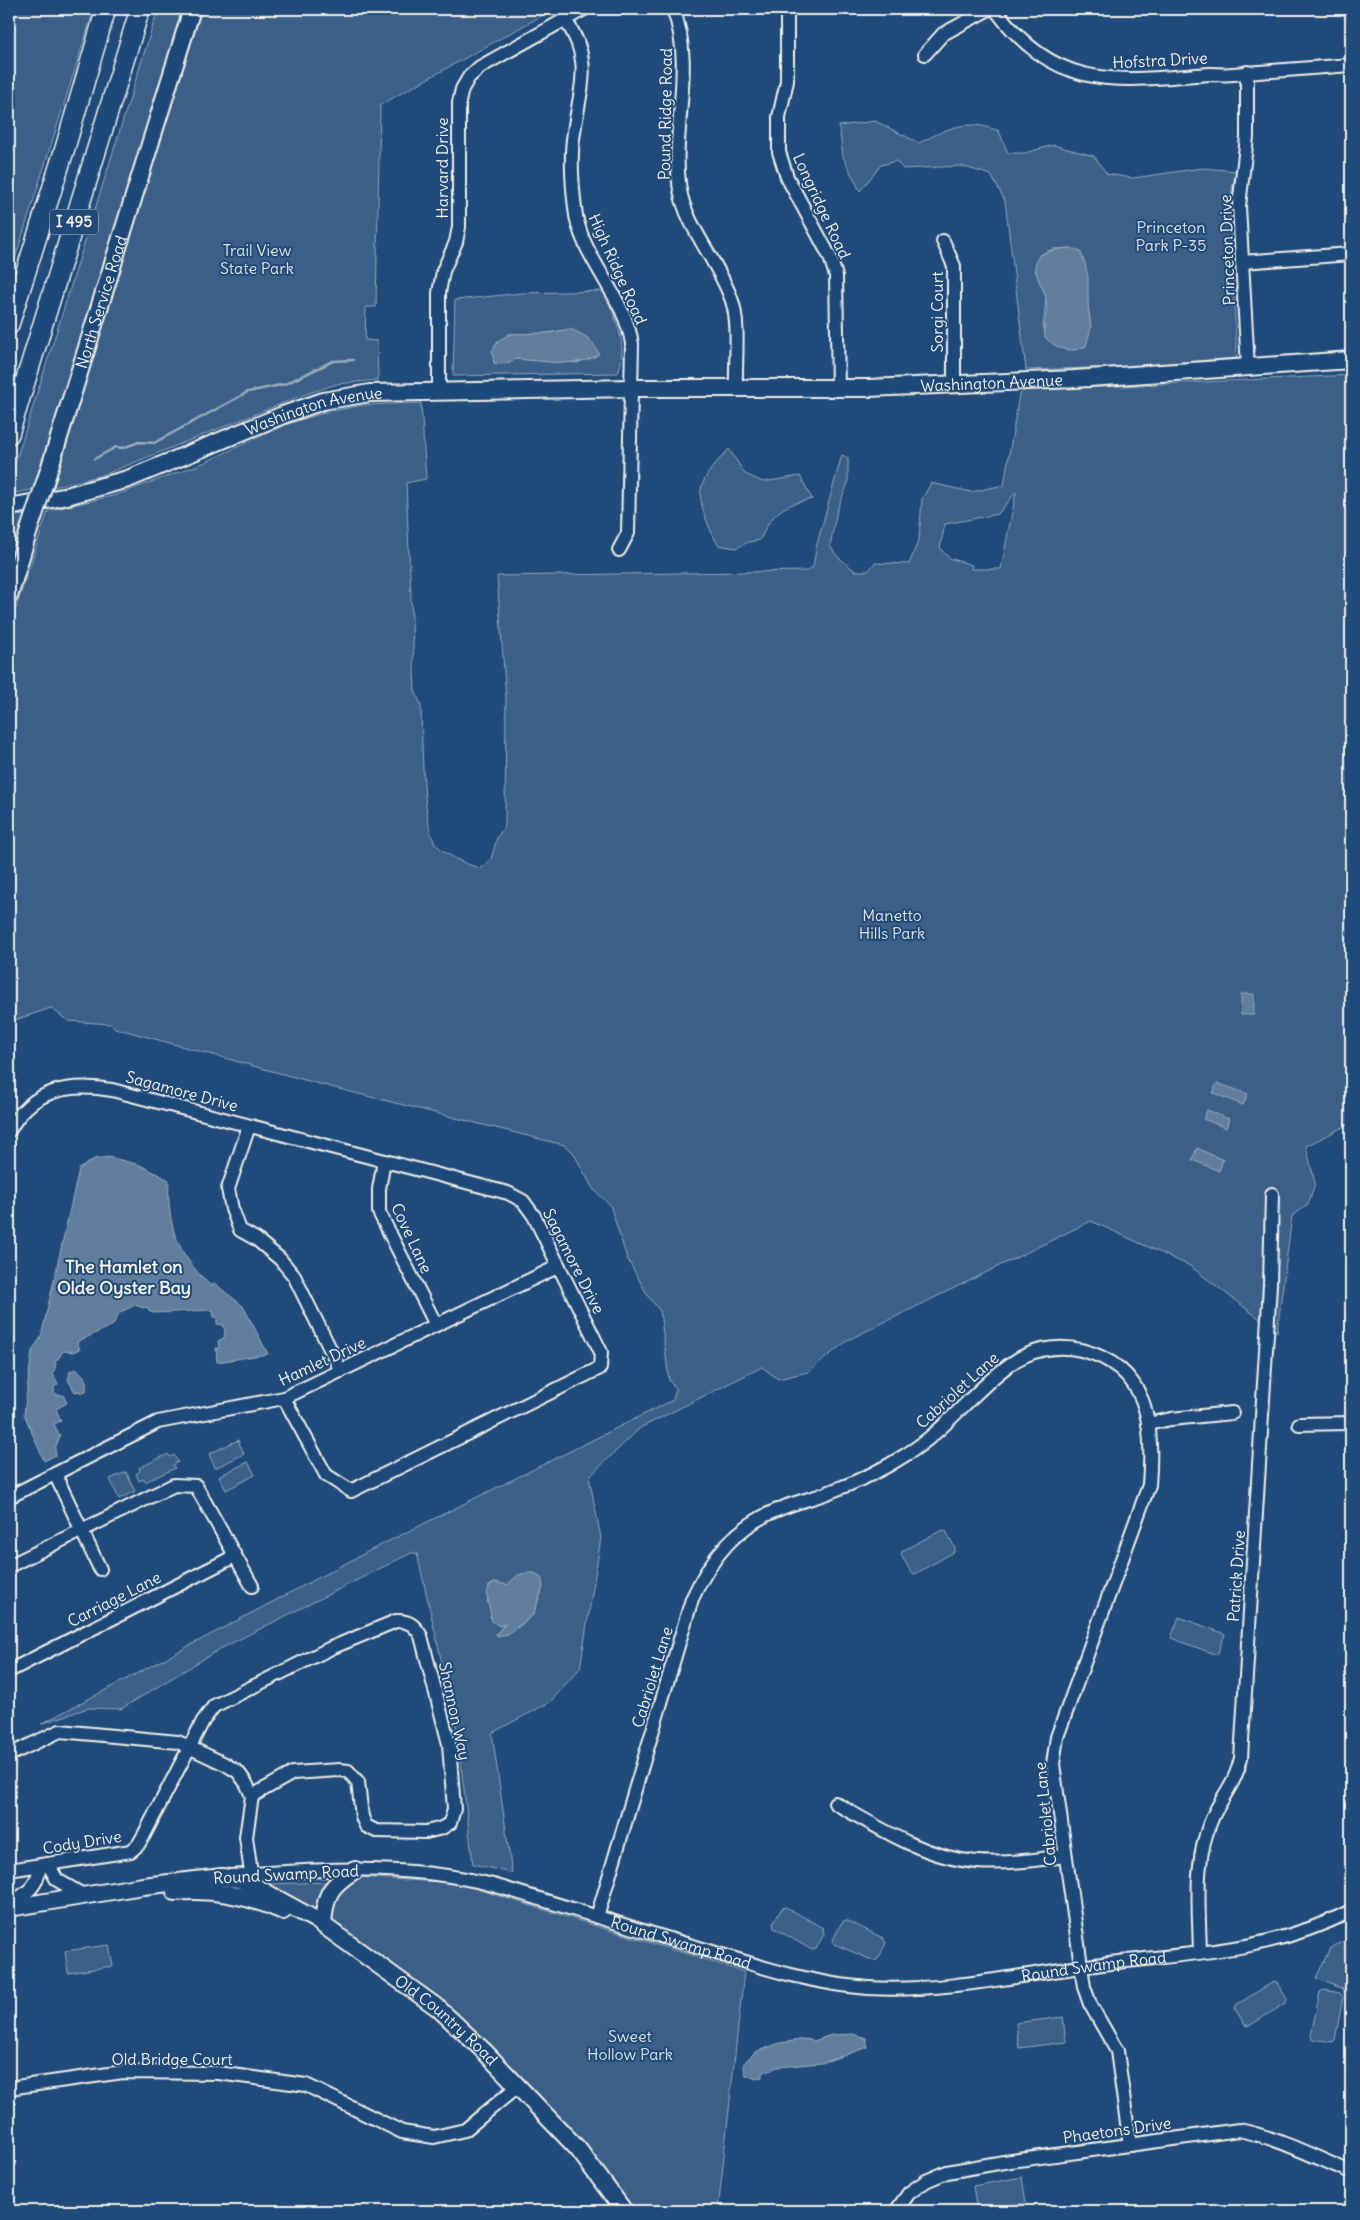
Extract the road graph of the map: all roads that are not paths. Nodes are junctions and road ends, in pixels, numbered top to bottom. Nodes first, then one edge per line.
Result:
1 (106, 9) edge
2 (140, 9) edge
3 (192, 9) edge
4 (584, 9) edge
5 (673, 9) edge
6 (787, 9) edge
7 (989, 9) edge
8 (994, 9) edge
9 (565, 20) junction
10 (925, 54) dead end
11 (1351, 65) edge
12 (1247, 72) junction
13 (943, 241) dead end
14 (1351, 254) edge
15 (1242, 262) junction
16 (9, 325) edge
17 (1351, 360) edge
18 (1248, 368) junction
19 (954, 384) junction
20 (633, 388) junction
21 (736, 388) junction
22 (838, 388) junction
23 (439, 391) junction
24 (9, 434) edge
25 (9, 506) edge
26 (619, 550) dead end
27 (9, 596) edge
28 (249, 1126) junction
29 (9, 1130) edge
30 (384, 1161) junction
31 (1272, 1194) dead end
32 (559, 1266) junction
33 (436, 1325) junction
34 (341, 1371) junction
35 (284, 1398) junction
36 (1232, 1413) dead end
37 (1351, 1423) edge
38 (1148, 1424) junction
39 (1299, 1424) dead end
40 (55, 1474) junction
41 (9, 1497) edge
42 (82, 1530) junction
43 (235, 1556) junction
44 (9, 1566) edge
45 (100, 1569) dead end
46 (252, 1586) dead end
47 (9, 1671) edge
48 (189, 1747) junction
49 (9, 1755) edge
50 (252, 1796) junction
51 (835, 1803) dead end
52 (1065, 1856) junction
53 (44, 1865) junction
54 (9, 1870) edge
55 (355, 1870) junction
56 (228, 1876) joint
57 (252, 1880) junction
58 (128, 1889) junction
59 (85, 1896) junction
60 (262, 1902) junction
61 (9, 1904) edge
62 (9, 1908) edge
63 (1351, 1911) edge
64 (596, 1917) junction
65 (323, 1925) junction
66 (351, 1947) junction
67 (1200, 1952) junction
68 (1080, 1966) junction
69 (518, 2086) junction
70 (9, 2088) edge
71 (1130, 2145) junction
72 (1351, 2172) edge
73 (624, 2211) edge
74 (896, 2211) edge

1 - 16 highway, I 495
2 - 24 highway, I 495
3 - 27 main road, North Service Road, bridge
4 - 9 street, Harvard Drive
5 - 21 street, Pound Ridge Road
6 - 22 street, Longridge Road
7 - 10 street
8 - 12 street, Hofstra Drive
9 - 20 street, High Ridge Road
9 - 23 street, Harvard Drive
11 - 12 street, Hofstra Drive
12 - 15 street, Princeton Drive
13 - 19 street, Sorgi Court
14 - 15 street
15 - 18 street, Princeton Drive
17 - 18 main road, Washington Avenue
18 - 19 main road, Washington Avenue
19 - 22 main road, Washington Avenue
20 - 21 main road, Washington Avenue
20 - 23 main road, Washington Avenue
20 - 26 street
21 - 22 main road, Washington Avenue
23 - 25 main road, Washington Avenue
28 - 29 street, Sagamore Drive
28 - 30 street, Sagamore Drive
28 - 34 street
30 - 32 street, Sagamore Drive
30 - 33 street, Cove Lane
31 - 67 street, Patrick Drive
32 - 33 street, Hamlet Drive
32 - 35 street, Sagamore Drive
33 - 34 street, Hamlet Drive
34 - 35 street, Hamlet Drive
35 - 40 street, Hamlet Drive
36 - 38 street
37 - 39 street
38 - 52 street, Cabriolet Lane
38 - 64 street, Cabriolet Lane
40 - 41 street, Hamlet Drive
40 - 42 street, Carriage Lane
42 - 43 street
42 - 44 street
42 - 45 street, Carriage Lane
43 - 46 street
43 - 47 street, Carriage Lane
48 - 49 street
48 - 50 street
48 - 50 street, Shannon Way
48 - 53 street, Cody Drive
50 - 57 street
51 - 52 street
52 - 68 street, Cabriolet Lane
53 - 54 street, Cody Drive
53 - 59 street
53 - 61 street
55 - 57 street, Round Swamp Road
55 - 64 street, Round Swamp Road
55 - 65 main road
56 - 57 main road, Old Country Road
56 - 58 main road, Round Swamp Road
57 - 60 street
57 - 65 main road, Old Country Road
58 - 59 main road, Round Swamp Road
58 - 60 main road
59 - 62 main road, Round Swamp Road
60 - 66 main road
63 - 67 street, Round Swamp Road
64 - 68 street, Round Swamp Road
65 - 66 main road, Old Country Road
66 - 69 main road, Old Country Road
67 - 68 street, Round Swamp Road
68 - 71 street, Cabriolet Lane
69 - 70 street, Old Bridge Court
69 - 73 main road, Old Country Road
71 - 72 street, Phaetons Drive
71 - 74 street, Phaetons Drive

